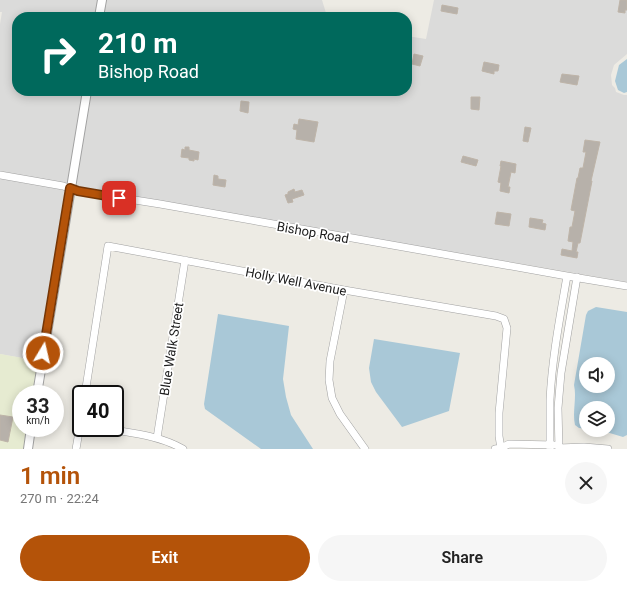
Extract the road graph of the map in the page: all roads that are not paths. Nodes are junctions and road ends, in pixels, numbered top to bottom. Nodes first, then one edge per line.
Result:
1 (102, 0) edge
2 (100, 12) edge
3 (86, 96) edge
4 (0, 174) edge
5 (70, 188) junction
6 (185, 260) junction
7 (567, 276) junction
8 (577, 277) junction
9 (627, 286) edge
10 (344, 290) junction
11 (38, 385) edge
12 (86, 385) edge
13 (124, 432) edge
14 (30, 437) edge
15 (78, 437) edge
16 (157, 438) junction
17 (550, 447) edge
18 (559, 447) edge
19 (28, 449) edge
20 (76, 449) edge
21 (183, 449) edge
22 (365, 449) edge
23 (500, 449) edge
24 (608, 449) edge

1 - 2 street
3 - 5 street
4 - 5 street, Bishop Road
5 - 7 street, Bishop Road
5 - 11 street
6 - 10 street, Holly Well Avenue
6 - 12 street, Holly Well Avenue
6 - 16 street, Blue Walk Street
7 - 8 street, Bishop Road
7 - 17 street
8 - 9 street, Bishop Road
8 - 18 street
10 - 22 street
10 - 23 street, Holly Well Avenue
13 - 16 street
14 - 19 street
15 - 20 street
16 - 21 street
17 - 18 street
17 - 23 street
18 - 24 street

